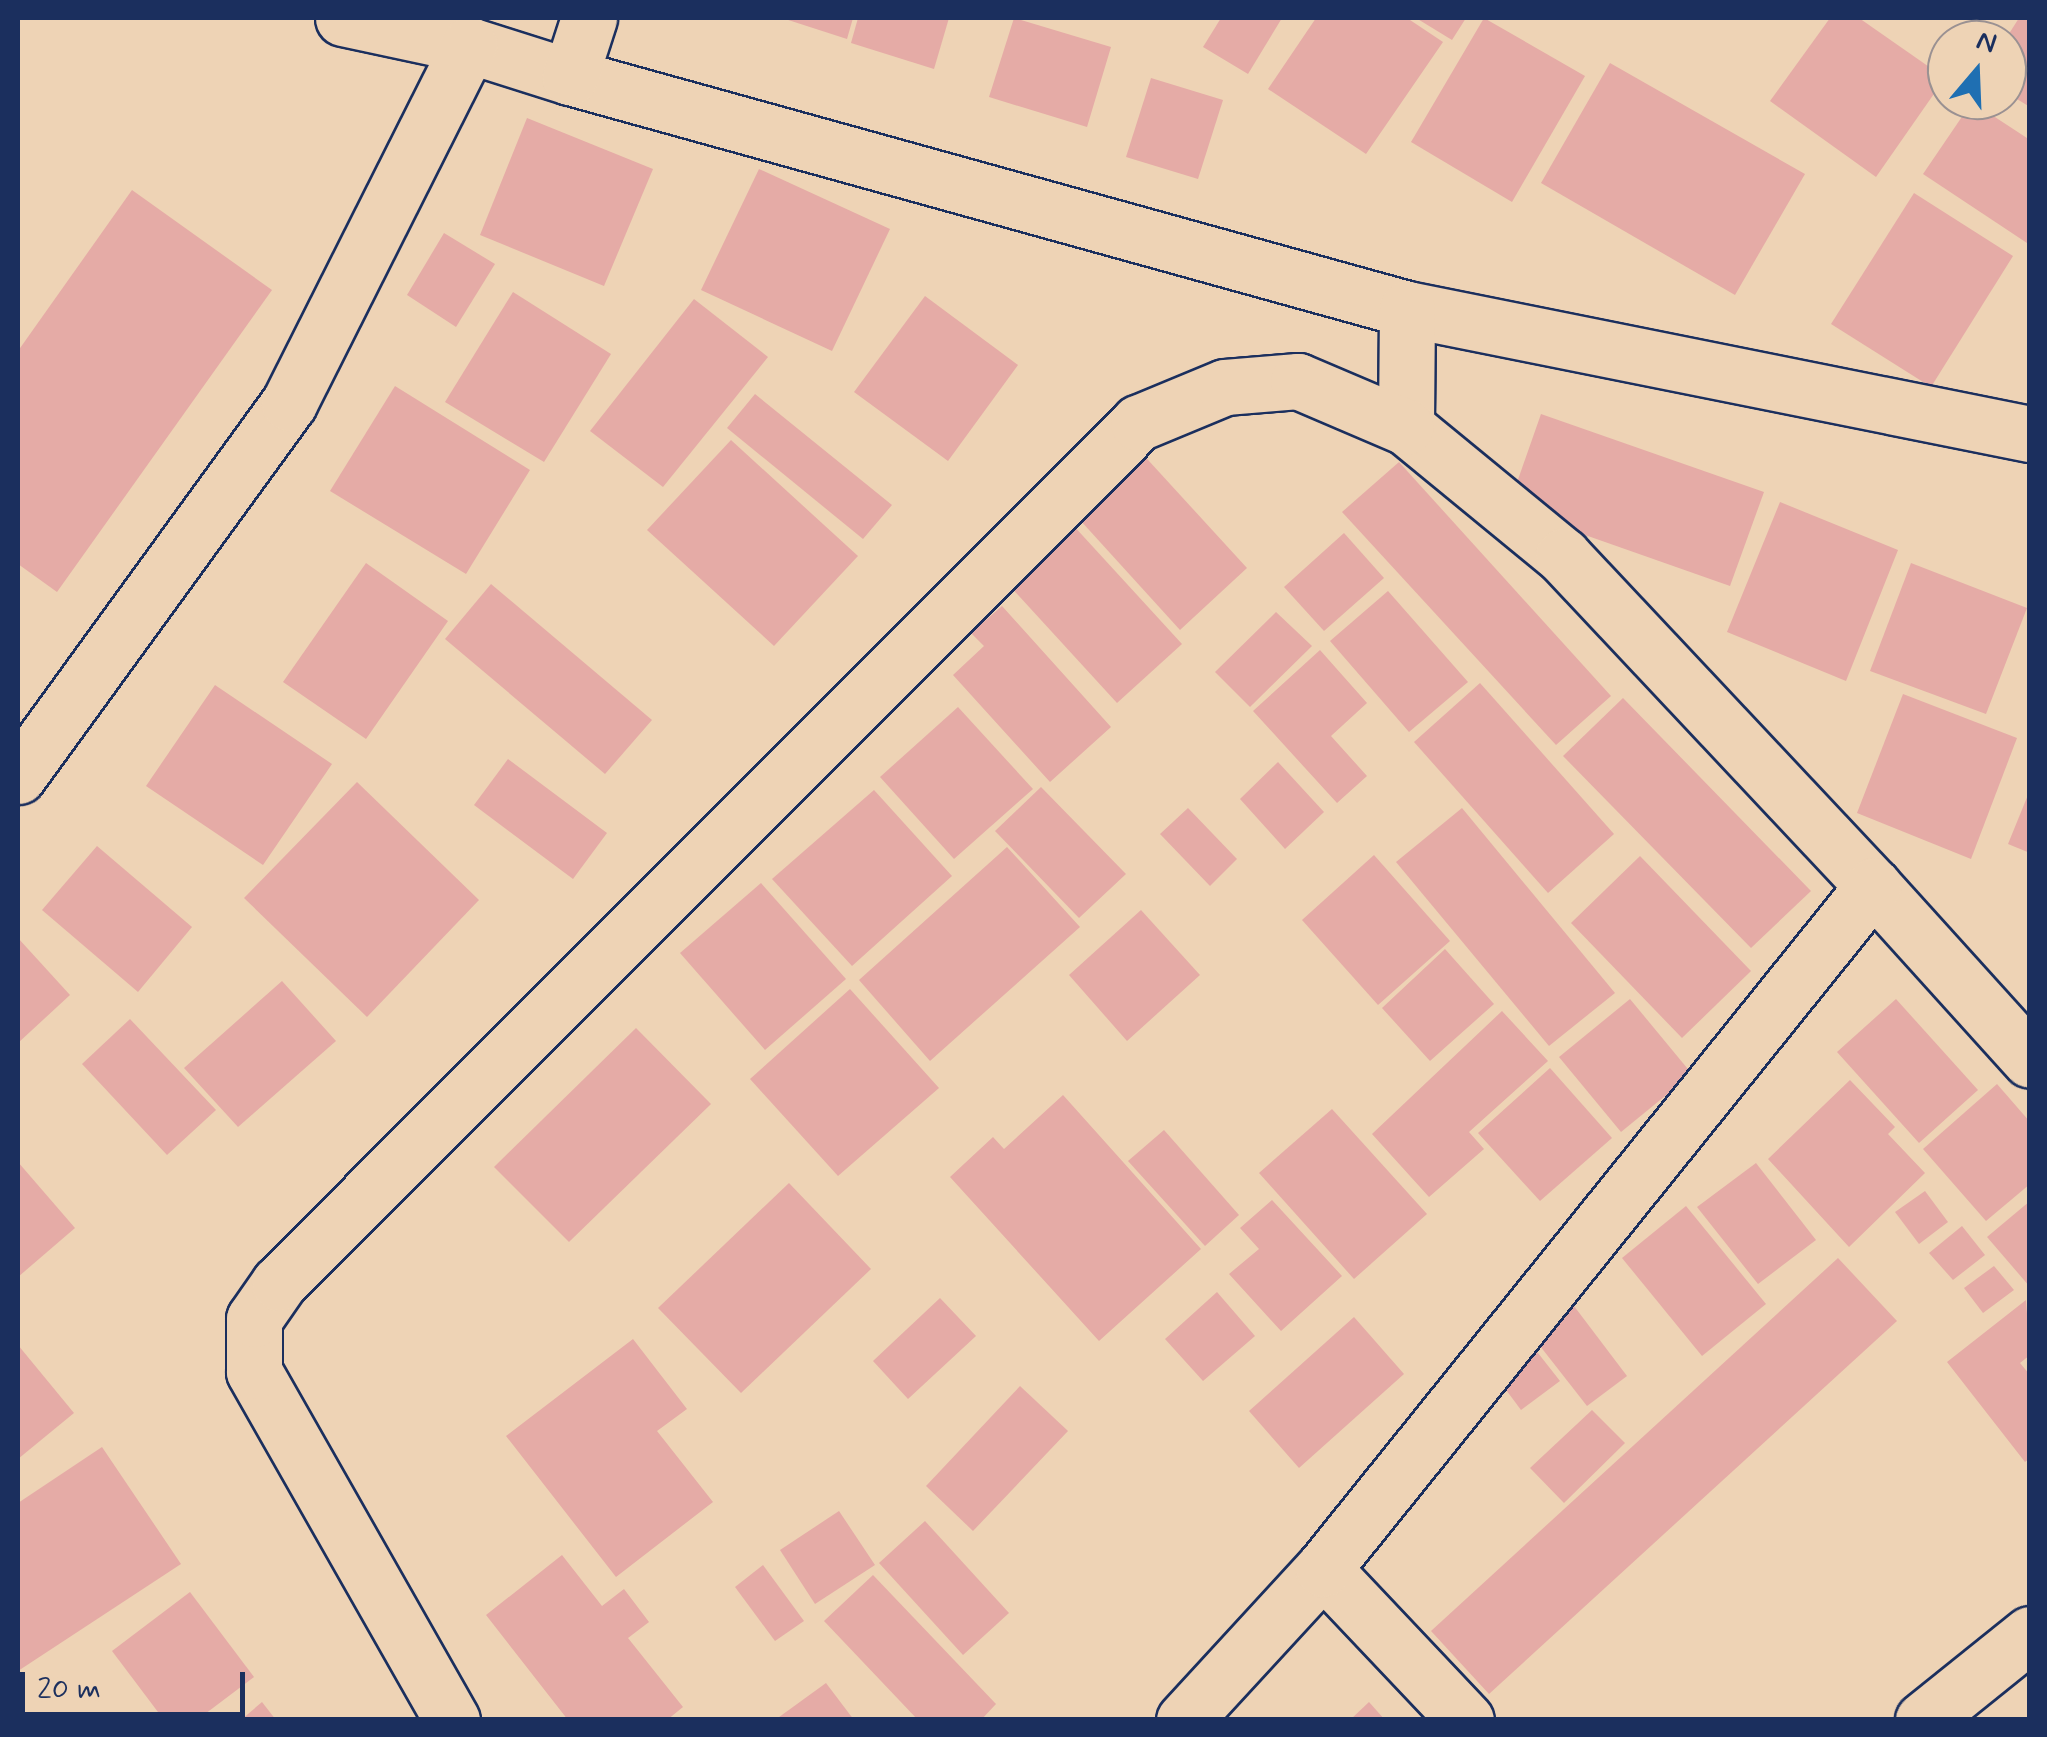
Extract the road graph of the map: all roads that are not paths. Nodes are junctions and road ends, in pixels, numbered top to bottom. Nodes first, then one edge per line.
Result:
1 (343, 18) edge
2 (590, 18) edge
3 (470, 45) junction
4 (570, 77) junction
5 (1407, 309) junction
6 (1406, 427) junction
7 (2030, 434) edge
8 (18, 776) edge
9 (1874, 886) junction
10 (2030, 1060) edge
11 (1323, 1569) junction
12 (2030, 1634) edge
13 (452, 1720) edge
14 (1184, 1720) edge
15 (1466, 1720) edge
16 (1923, 1720) edge

1 - 3 street
2 - 4 street
3 - 4 street
3 - 8 street
4 - 5 street
5 - 6 street
5 - 7 street
6 - 9 street
6 - 13 street
9 - 10 street
9 - 11 street
11 - 14 street
11 - 15 street
12 - 16 street

